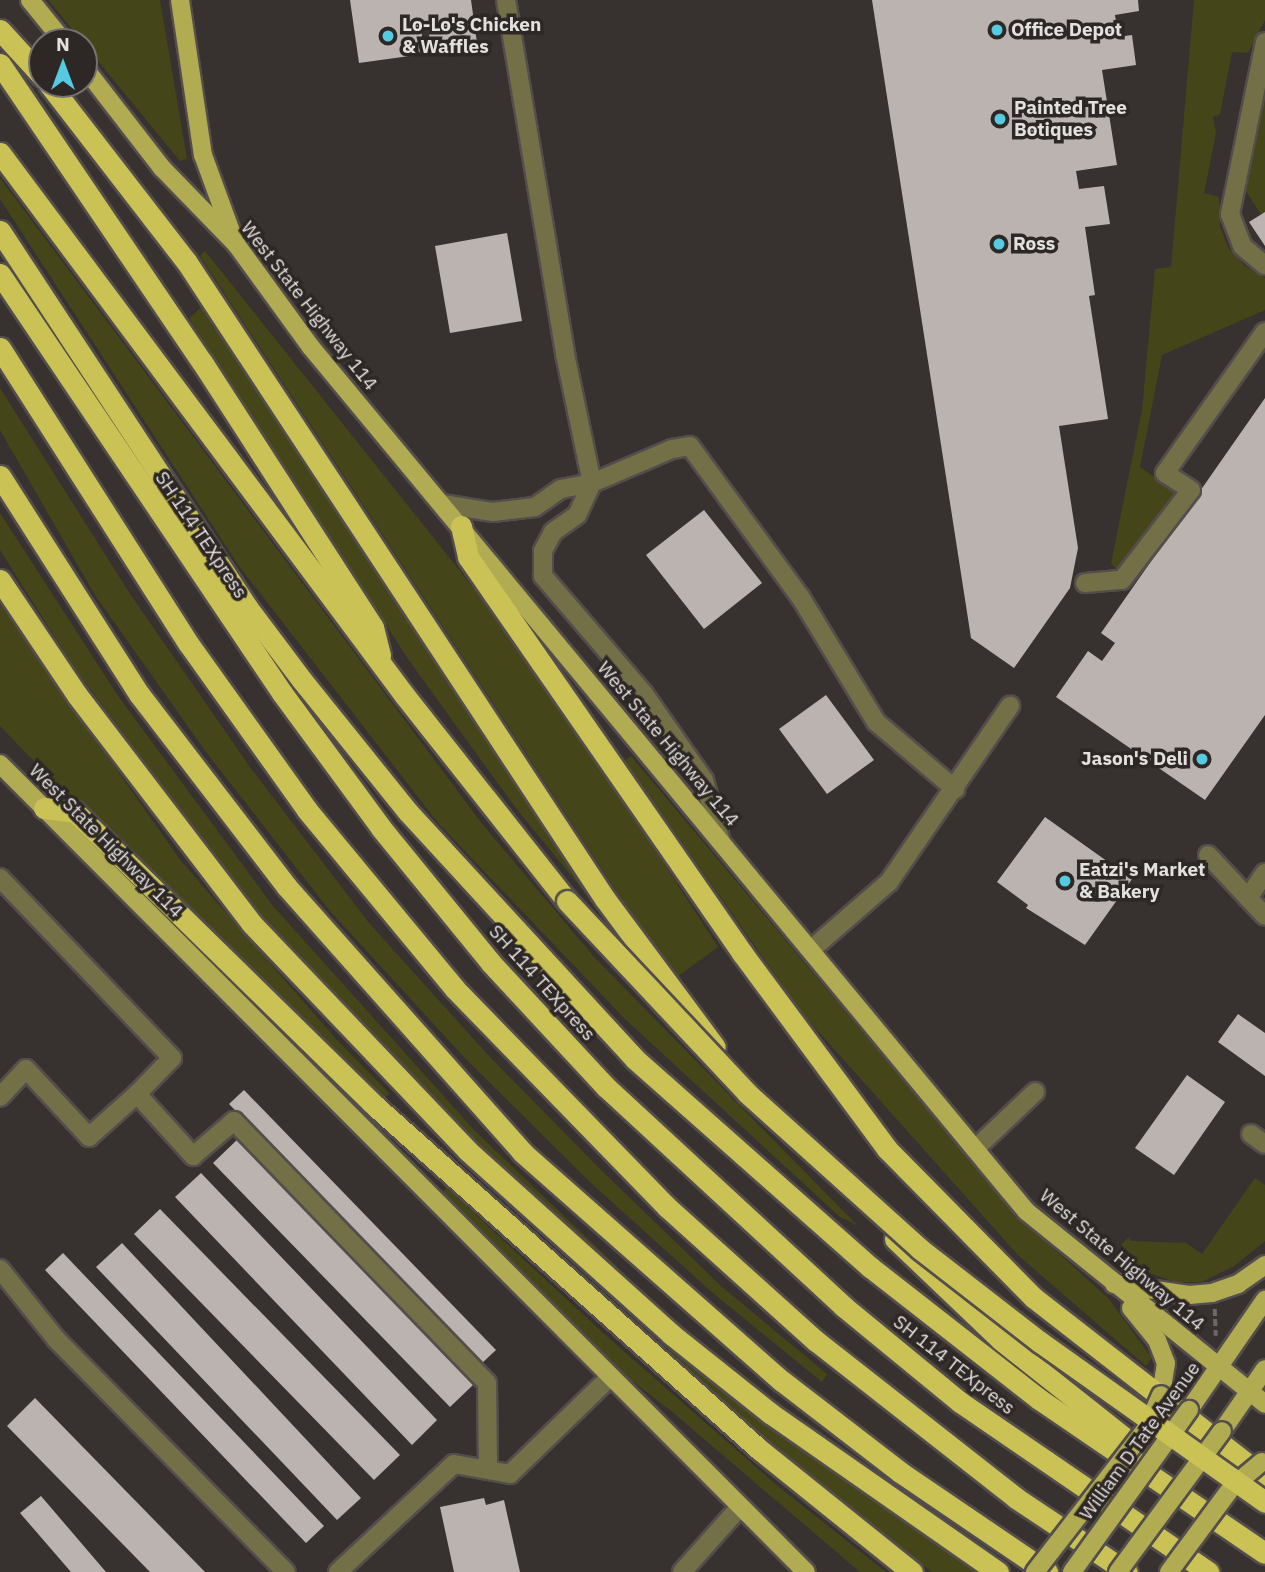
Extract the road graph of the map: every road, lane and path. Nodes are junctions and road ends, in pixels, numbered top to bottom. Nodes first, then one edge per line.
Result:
1 (30, 0) edge
2 (180, 0) edge
3 (506, 0) edge
4 (53, 28) edge
5 (0, 30) edge
6 (1265, 42) edge
7 (28, 61) edge
8 (0, 64) edge
9 (98, 85) edge
10 (60, 98) edge
11 (0, 153) edge
12 (0, 231) edge
13 (236, 244) junction
14 (1265, 265) edge
15 (0, 274) edge
16 (1265, 332) edge
17 (0, 348) edge
18 (0, 476) edge
19 (592, 483) junction
20 (442, 504) junction
21 (461, 526) junction
22 (0, 580) edge
23 (1085, 583) dead end
24 (382, 664) junction
25 (1010, 706) dead end
26 (0, 764) edge
27 (955, 789) junction
28 (44, 808) junction
29 (721, 842) junction
30 (1208, 855) dead end
31 (1265, 873) edge
32 (0, 878) edge
33 (1248, 898) junction
34 (1265, 916) edge
35 (813, 948) junction
36 (1035, 1091) dead end
37 (137, 1094) junction
38 (0, 1097) edge
39 (975, 1149) junction
40 (1265, 1265) edge
41 (0, 1269) edge
42 (1110, 1283) junction
43 (1265, 1300) edge
44 (1214, 1303) dead end
45 (1215, 1337) dead end
46 (1219, 1367) junction
47 (1265, 1369) edge
48 (609, 1378) junction
49 (1250, 1393) junction
50 (1265, 1404) edge
51 (1264, 1467) edge
52 (488, 1470) junction
53 (1178, 1496) junction
54 (1265, 1502) edge
55 (739, 1508) junction
56 (1265, 1553) edge
57 (286, 1572) edge
58 (338, 1572) edge
59 (682, 1572) edge
60 (806, 1572) edge
61 (912, 1572) edge
62 (998, 1572) edge
63 (1035, 1572) edge
64 (1046, 1572) edge
65 (1072, 1572) edge
66 (1118, 1572) edge
67 (1128, 1572) edge
68 (1169, 1572) edge
69 (1208, 1572) edge

1 - 4 main road
2 - 13 main road
3 - 19 lane
5 - 7 highway
6 - 14 lane
8 - 24 highway
9 - 13 main road, West State Highway 114
10 - 53 highway
11 - 24 highway
12 - 53 highway
13 - 20 main road, West State Highway 114
15 - 69 highway, SH 114 TEXpress
16 - 23 lane
17 - 67 highway
18 - 64 highway
19 - 20 lane
19 - 27 lane
19 - 29 lane
20 - 21 main road, West State Highway 114
21 - 29 main road, West State Highway 114
21 - 51 highway
22 - 62 highway
24 - 54 highway, bridge
25 - 27 lane
26 - 28 main road, West State Highway 114
27 - 35 lane
28 - 48 main road, West State Highway 114
28 - 61 highway
29 - 35 main road, West State Highway 114
30 - 33 lane
31 - 33 lane
32 - 37 lane
33 - 34 lane
35 - 39 main road, West State Highway 114
36 - 39 lane
37 - 38 lane
37 - 52 lane
39 - 42 main road, West State Highway 114
40 - 42 main road
41 - 57 lane
42 - 46 main road, West State Highway 114
42 - 63 main road, bridge
43 - 46 main road, William D Tate Avenue
44 - 45 path
46 - 49 main road, West State Highway 114
46 - 65 main road, William D Tate Avenue, bridge
47 - 49 main road
48 - 52 lane
48 - 55 main road, West State Highway 114
49 - 50 main road, West State Highway 114
49 - 66 main road, bridge
51 - 68 main road, bridge
52 - 58 lane
53 - 56 highway
55 - 59 lane
55 - 60 main road, West State Highway 114

